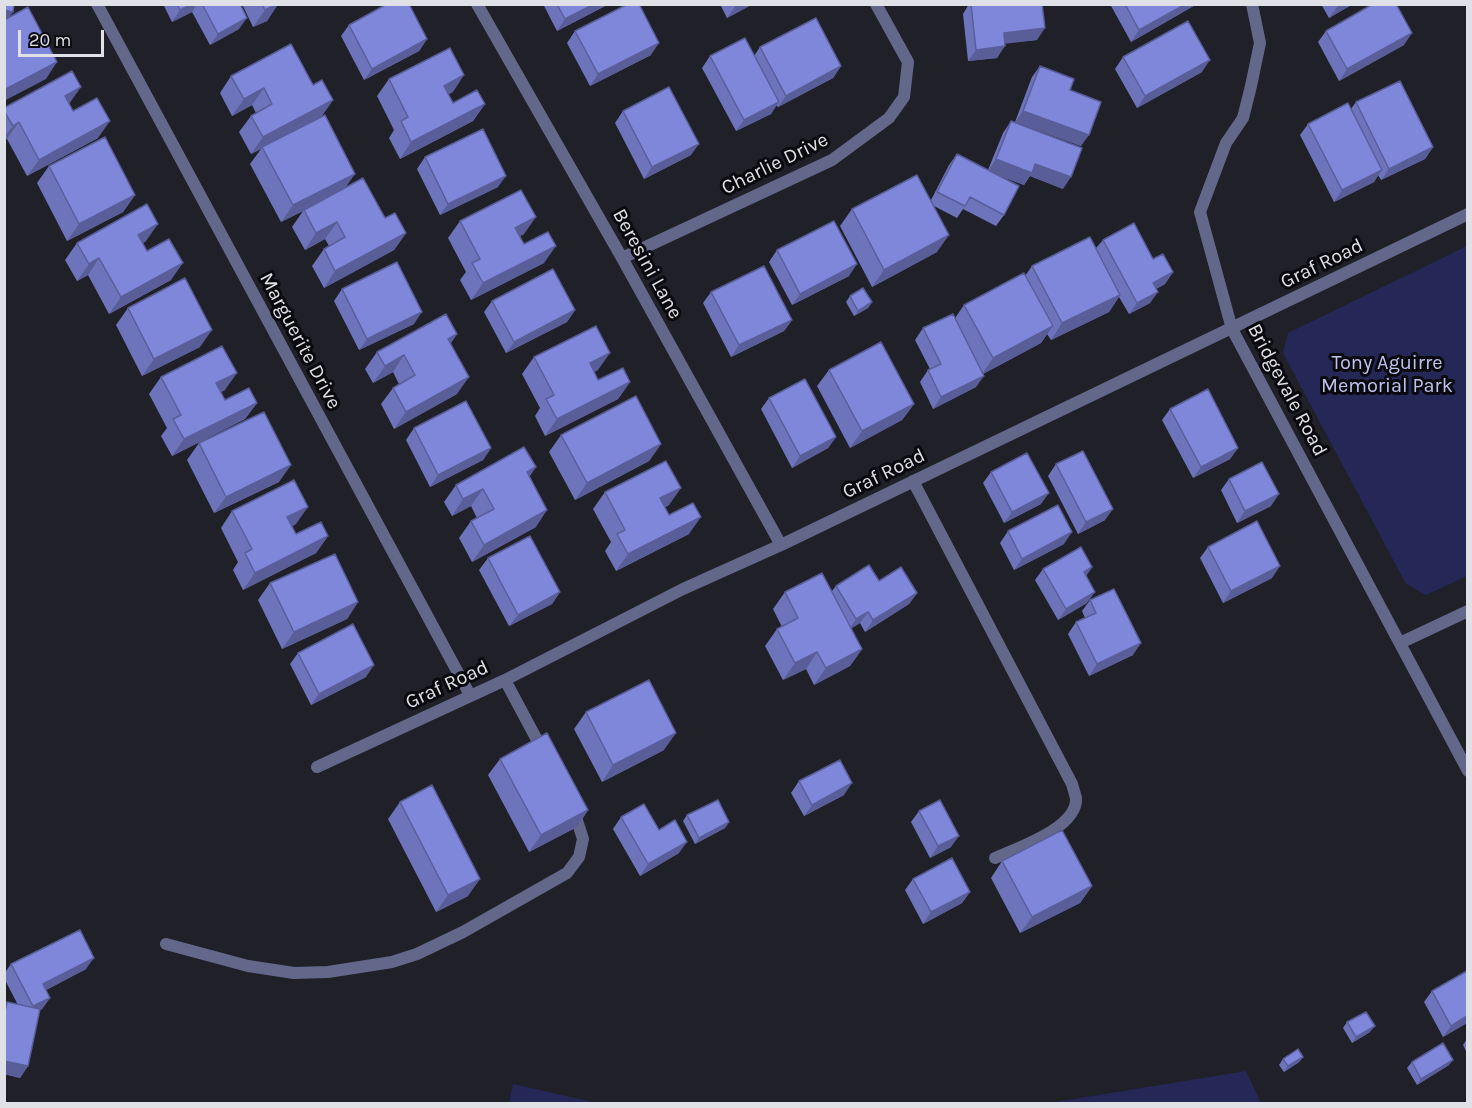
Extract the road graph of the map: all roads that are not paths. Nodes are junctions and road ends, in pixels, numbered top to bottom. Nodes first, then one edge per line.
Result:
1 (97, 4) edge
2 (477, 4) edge
3 (876, 4) edge
4 (1252, 4) edge
5 (1467, 214) edge
6 (622, 258) junction
7 (1232, 329) junction
8 (913, 482) junction
9 (781, 545) junction
10 (1467, 611) edge
11 (1400, 644) junction
12 (505, 680) junction
13 (470, 695) junction
14 (550, 764) edge
15 (317, 767) dead end
16 (1467, 771) edge
17 (566, 796) edge
18 (995, 858) dead end
19 (166, 944) dead end

1 - 13 street, Marguerite Drive
2 - 6 street, Beresini Lane
3 - 6 street, Charlie Drive
4 - 7 street, Bridgevale Road
5 - 7 street, Graf Road
6 - 9 street, Beresini Lane
7 - 8 street, Graf Road
7 - 11 street, Bridgevale Road
8 - 9 street, Graf Road
8 - 18 street
9 - 12 street, Graf Road
10 - 11 street
11 - 16 street, Bridgevale Road
12 - 13 street, Graf Road
12 - 14 street
13 - 15 street, Graf Road
17 - 19 street

